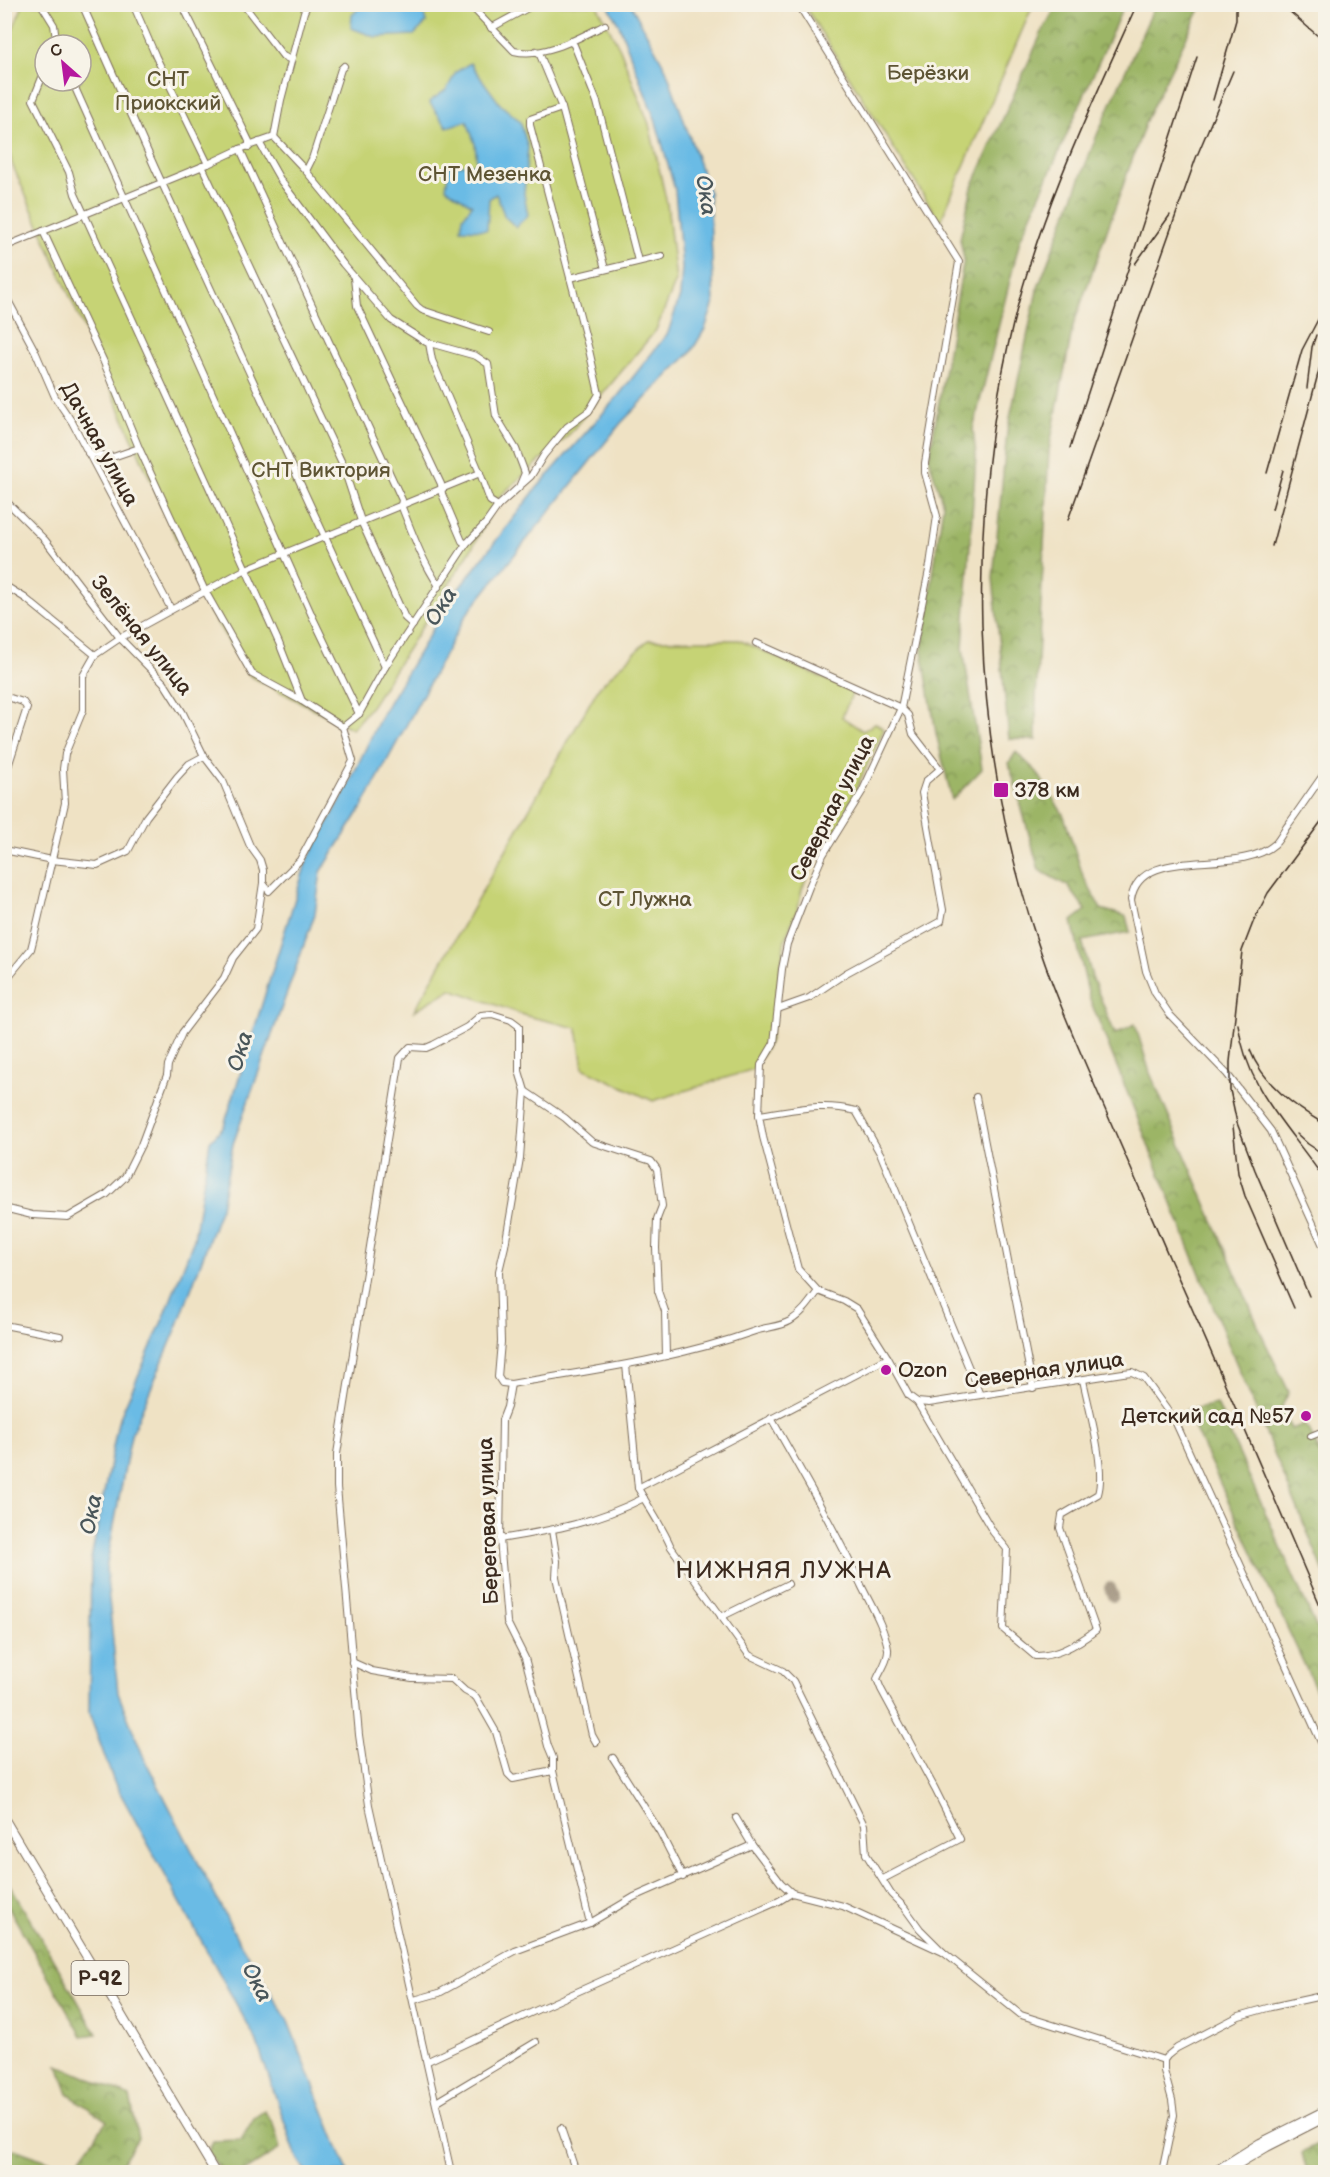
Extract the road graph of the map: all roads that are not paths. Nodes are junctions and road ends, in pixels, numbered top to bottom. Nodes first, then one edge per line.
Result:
1 (41, 4) edge
2 (82, 4) edge
3 (133, 4) edge
4 (182, 4) edge
5 (243, 4) edge
6 (308, 4) edge
7 (470, 4) edge
8 (535, 4) edge
9 (798, 4) edge
10 (605, 25) dead end
11 (491, 28) junction
12 (55, 33) edge
13 (570, 41) junction
14 (536, 51) junction
15 (291, 60) junction
16 (344, 66) dead end
17 (36, 93) edge
18 (77, 93) edge
19 (562, 108) junction
20 (274, 137) junction
21 (259, 142) junction
22 (249, 147) junction
23 (240, 149) junction
24 (205, 165) junction
25 (306, 171) junction
26 (163, 181) junction
27 (124, 197) junction
28 (84, 213) junction
29 (43, 231) junction
30 (4, 247) edge
31 (662, 256) dead end
32 (638, 261) junction
33 (605, 269) junction
34 (354, 278) junction
35 (570, 278) junction
36 (4, 293) edge
37 (489, 332) dead end
38 (429, 343) junction
39 (139, 448) junction
40 (88, 453) junction
41 (480, 473) junction
42 (519, 487) junction
43 (441, 489) junction
44 (4, 499) edge
45 (401, 505) junction
46 (498, 506) junction
47 (361, 521) junction
48 (324, 536) junction
49 (466, 544) junction
50 (284, 552) junction
51 (246, 568) junction
52 (4, 585) edge
53 (439, 586) junction
54 (205, 591) junction
55 (1326, 602) edge
56 (171, 609) junction
57 (1326, 624) edge
58 (413, 625) junction
59 (120, 638) junction
60 (756, 643) dead end
61 (94, 655) junction
62 (385, 666) junction
63 (4, 696) edge
64 (302, 701) junction
65 (902, 708) junction
66 (359, 714) junction
67 (343, 727) junction
68 (204, 756) junction
69 (1326, 771) edge
70 (4, 779) edge
71 (4, 850) edge
72 (52, 860) junction
73 (263, 883) junction
74 (4, 982) edge
75 (778, 1009) junction
76 (525, 1091) junction
77 (976, 1097) dead end
78 (759, 1115) junction
79 (4, 1208) edge
80 (1326, 1252) edge
81 (818, 1291) junction
82 (4, 1325) edge
83 (60, 1336) dead end
84 (666, 1356) junction
85 (888, 1358) junction
86 (626, 1365) junction
87 (1083, 1380) junction
88 (511, 1384) junction
89 (1033, 1388) junction
90 (980, 1395) junction
91 (916, 1402) junction
92 (771, 1418) junction
93 (1326, 1430) edge
94 (1311, 1436) dead end
95 (638, 1488) junction
96 (644, 1498) junction
97 (552, 1530) junction
98 (500, 1539) junction
99 (788, 1584) dead end
100 (721, 1617) junction
101 (352, 1662) junction
102 (596, 1742) dead end
103 (1326, 1753) edge
104 (614, 1758) dead end
105 (553, 1771) junction
106 (4, 1818) edge
107 (736, 1818) dead end
108 (752, 1845) junction
109 (683, 1877) junction
110 (883, 1879) junction
111 (792, 1893) junction
112 (590, 1923) junction
113 (943, 1952) junction
114 (1326, 1995) edge
115 (414, 2000) junction
116 (536, 2042) dead end
117 (1164, 2060) junction
118 (428, 2061) junction
119 (436, 2102) junction
120 (1326, 2110) edge
121 (1326, 2116) edge
122 (561, 2128) dead end
123 (215, 2172) edge
124 (451, 2172) edge
125 (576, 2172) edge
126 (1162, 2172) edge
127 (1214, 2172) edge
128 (1225, 2172) edge

1 - 12 street
2 - 26 street
3 - 24 street
4 - 22 street
5 - 15 street
6 - 15 street
7 - 11 street
8 - 11 street
9 - 65 street, Северная улица
10 - 13 street
11 - 14 street
13 - 14 street
13 - 32 street
14 - 19 street
15 - 20 street
16 - 25 street
17 - 28 street
18 - 27 street
19 - 33 street
19 - 35 street
20 - 21 street
20 - 25 street
21 - 22 street
21 - 34 street
22 - 23 street
23 - 24 street
23 - 45 street
24 - 26 street
24 - 47 street
25 - 37 street
26 - 27 street
26 - 48 street
27 - 28 street
27 - 50 street
28 - 29 street
28 - 51 street
29 - 30 street
29 - 39 street
31 - 32 street
32 - 33 street
33 - 35 street
34 - 38 street
34 - 43 street
35 - 42 street
36 - 40 street, Дачная улица
38 - 41 street
38 - 42 street
39 - 40 street
39 - 54 street
40 - 56 street, Дачная улица
41 - 43 street
41 - 46 street
42 - 46 street
43 - 45 street
43 - 49 street
44 - 59 street, Зелёная улица
45 - 47 street
45 - 53 street
46 - 49 street
47 - 48 street
47 - 58 street
48 - 50 street
48 - 62 street
49 - 53 street
50 - 51 street
50 - 66 street
51 - 54 street
51 - 64 street
52 - 61 street
53 - 58 street
54 - 56 street
54 - 64 street
55 - 57 street
56 - 59 street
58 - 62 street
59 - 61 street
59 - 68 street, Зелёная улица
60 - 65 street
61 - 72 street
62 - 66 street
63 - 70 street
64 - 67 street
65 - 75 street, Северная улица
65 - 75 street
66 - 67 street
67 - 73 street
68 - 72 street
68 - 73 street, Зелёная улица
69 - 80 street
71 - 72 street
72 - 74 street
73 - 79 street
75 - 78 street, Северная улица
76 - 84 street
76 - 88 street
76 - 101 street
77 - 89 street
78 - 81 street, Северная улица
78 - 90 street
81 - 84 street
81 - 85 street, Северная улица
82 - 83 street
84 - 86 street
85 - 91 street, Северная улица
85 - 92 street
86 - 88 street
86 - 95 street
87 - 89 street, Северная улица
87 - 91 street
87 - 103 street, Северная улица
88 - 98 street, Береговая улица
89 - 90 street, Северная улица
90 - 91 street, Северная улица
92 - 95 street
92 - 110 street
93 - 94 street
95 - 96 street
96 - 97 street
96 - 100 street
97 - 98 street
97 - 102 street
98 - 105 street, Береговая улица
99 - 100 street
100 - 110 street
101 - 105 street
101 - 115 street
104 - 109 street
105 - 112 street, Береговая улица
106 - 123 main road, Р-92
107 - 108 street
108 - 109 street
108 - 111 street
109 - 112 street
110 - 113 street
111 - 113 street
111 - 118 street
112 - 115 street
113 - 117 street
114 - 117 street
115 - 118 street
116 - 119 street
117 - 126 street
118 - 119 street
119 - 124 street
120 - 127 main road
121 - 128 main road
122 - 125 street

